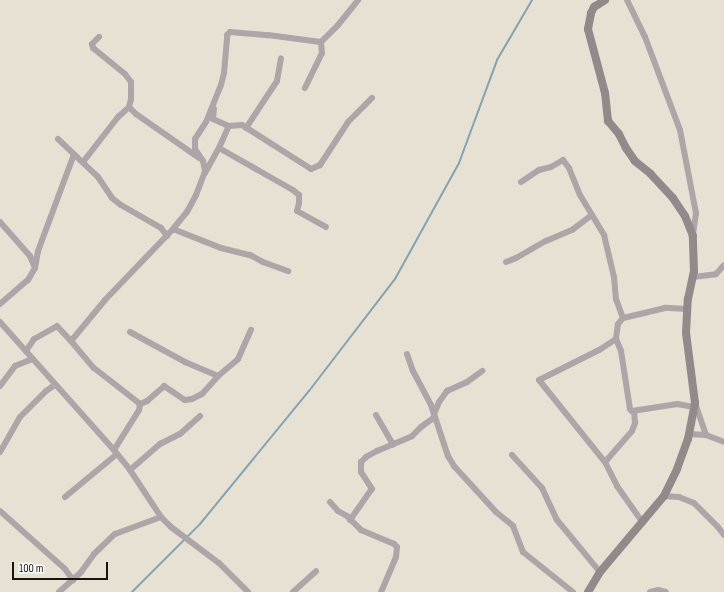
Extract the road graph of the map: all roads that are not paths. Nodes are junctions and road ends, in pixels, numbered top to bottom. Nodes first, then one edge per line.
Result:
1 (358, 0) edge
2 (605, 0) edge
3 (627, 0) edge
4 (99, 37) dead end
5 (321, 42) junction
6 (281, 58) dead end
7 (305, 88) dead end
8 (372, 98) dead end
9 (214, 104) junction
10 (129, 107) junction
11 (229, 126) junction
12 (246, 128) junction
13 (58, 139) dead end
14 (219, 148) junction
15 (74, 154) junction
16 (203, 161) junction
17 (83, 162) junction
18 (204, 173) junction
19 (521, 182) dead end
20 (592, 215) junction
21 (0, 222) edge
22 (326, 227) dead end
23 (173, 229) junction
24 (167, 236) junction
25 (693, 236) junction
26 (506, 262) dead end
27 (724, 265) edge
28 (35, 268) junction
29 (288, 271) dead end
30 (718, 271) junction
31 (724, 276) edge
32 (693, 277) junction
33 (0, 304) edge
34 (687, 309) junction
35 (623, 318) junction
36 (0, 322) edge
37 (251, 330) dead end
38 (130, 332) dead end
39 (616, 339) junction
40 (71, 341) junction
41 (26, 351) junction
42 (407, 354) dead end
43 (32, 359) junction
44 (482, 371) dead end
45 (218, 376) junction
46 (56, 385) junction
47 (0, 386) edge
48 (140, 404) junction
49 (695, 405) junction
50 (634, 412) junction
51 (376, 415) dead end
52 (435, 415) junction
53 (200, 416) dead end
54 (689, 434) junction
55 (706, 435) junction
56 (724, 442) edge
57 (393, 444) junction
58 (0, 452) edge
59 (115, 452) junction
60 (512, 455) dead end
61 (605, 462) junction
62 (130, 470) junction
63 (664, 496) junction
64 (66, 497) dead end
65 (330, 502) dead end
66 (0, 511) edge
67 (161, 517) junction
68 (350, 520) junction
69 (642, 522) junction
70 (724, 535) edge
71 (316, 571) dead end
72 (600, 572) junction
73 (73, 580) junction
74 (59, 592) edge
75 (248, 592) edge
76 (293, 592) edge
77 (382, 592) edge
78 (573, 592) edge
79 (588, 592) edge
80 (650, 592) edge
81 (666, 592) edge

1 - 5 street
2 - 25 street
3 - 25 street
4 - 10 street
5 - 7 street
5 - 9 street
6 - 12 street
8 - 12 street
9 - 11 street
9 - 16 street
10 - 16 street
10 - 17 street
11 - 12 street
11 - 14 street
13 - 15 street
14 - 18 street
14 - 22 street
15 - 17 street
15 - 28 street
16 - 18 street
17 - 24 street
18 - 23 street
19 - 20 street
20 - 26 street
20 - 35 street
21 - 28 street
23 - 24 street
23 - 29 street
24 - 40 street
25 - 32 street
27 - 30 street
28 - 33 street
30 - 31 street
30 - 32 street
32 - 34 street
34 - 35 street
34 - 49 street
35 - 39 street
36 - 41 street
37 - 45 street
38 - 45 street
39 - 50 street
39 - 61 street
40 - 41 street
40 - 48 street
41 - 43 street
42 - 52 street
43 - 46 street
43 - 47 street
44 - 52 street
45 - 48 street
46 - 58 street
46 - 59 street
48 - 59 street
49 - 50 street
49 - 54 street
49 - 55 street
50 - 61 street
51 - 57 street
52 - 57 street
52 - 78 street
53 - 62 street
54 - 55 street
54 - 63 street
55 - 56 street
57 - 68 street
59 - 62 street
59 - 64 street
60 - 72 street
61 - 69 street
62 - 67 street
63 - 69 street
63 - 70 street
65 - 68 street
66 - 73 street
67 - 73 street
67 - 75 street
68 - 77 street
69 - 72 street
71 - 76 street
72 - 79 street
73 - 74 street
80 - 81 street

